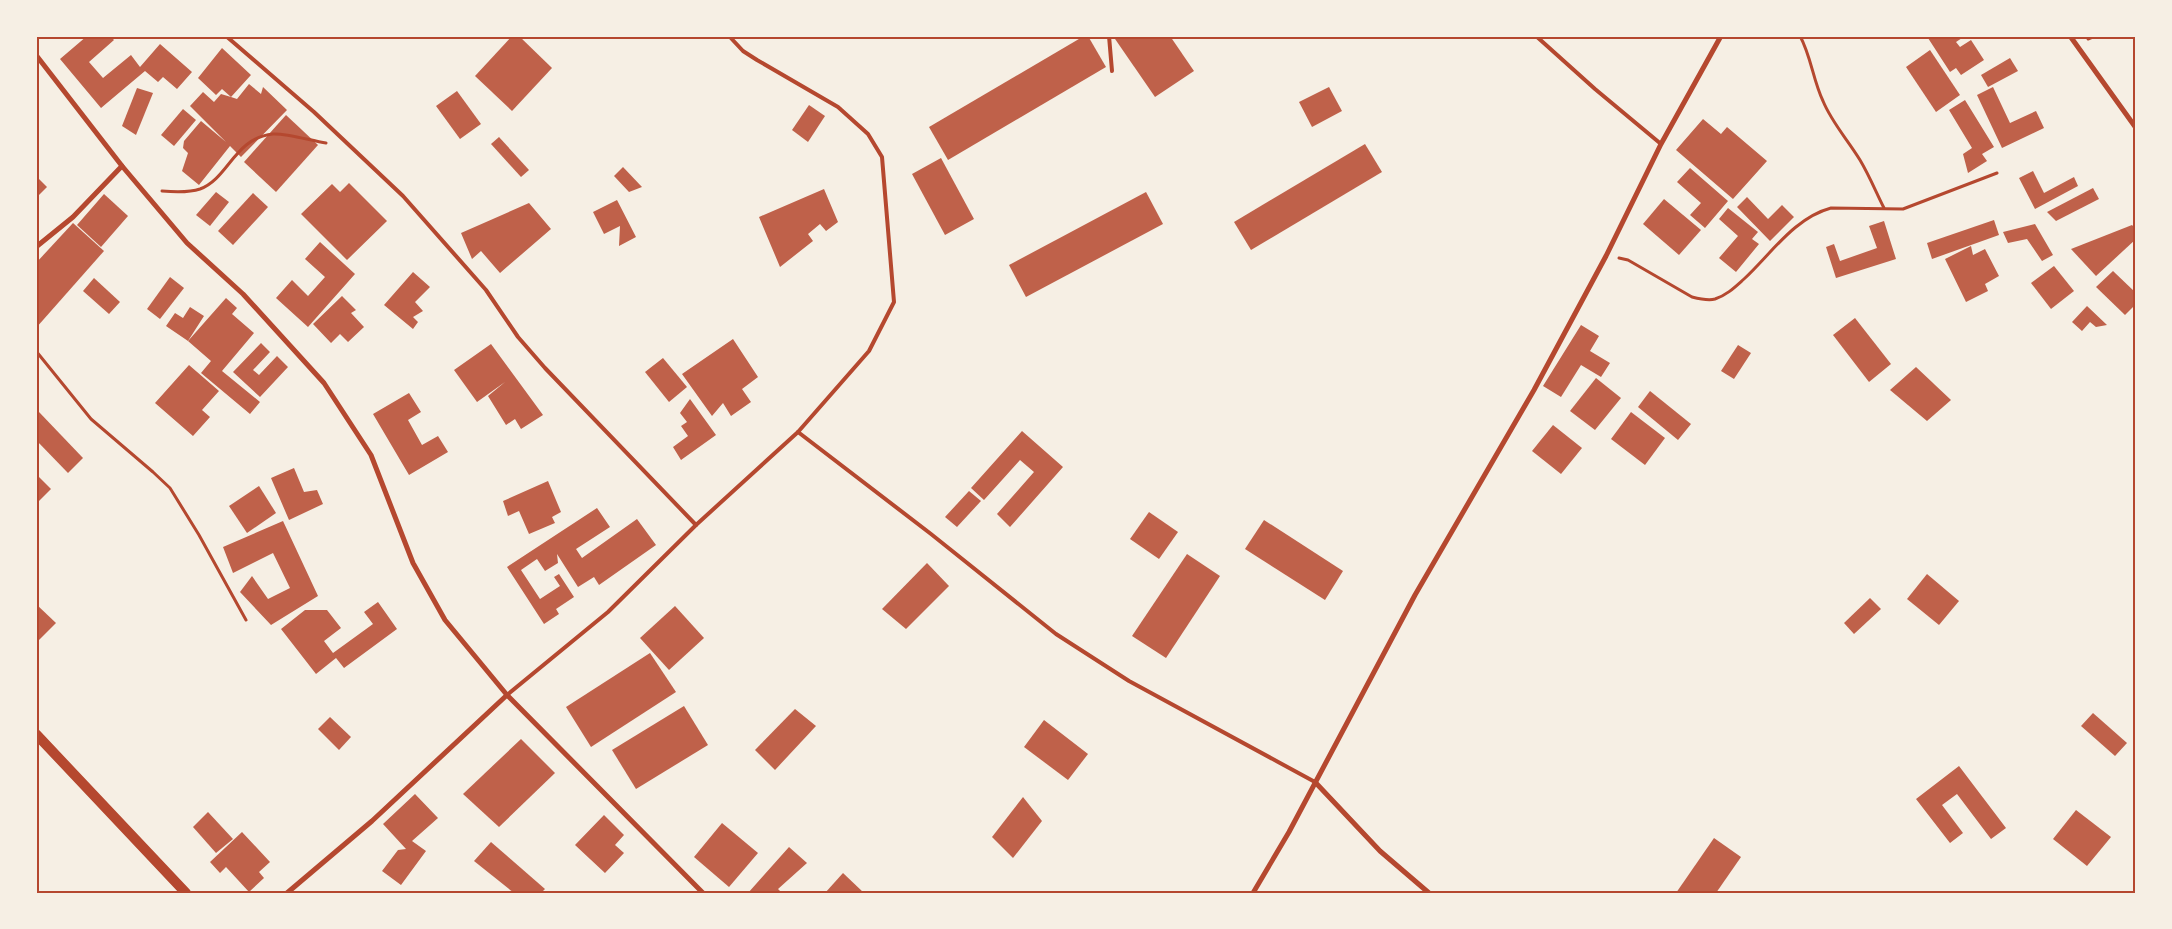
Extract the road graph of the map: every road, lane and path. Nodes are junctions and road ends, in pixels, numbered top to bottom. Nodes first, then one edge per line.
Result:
1 (226, 36) edge
2 (729, 36) edge
3 (1109, 36) edge
4 (1536, 36) edge
5 (1721, 36) edge
6 (1800, 36) edge
7 (2070, 36) edge
8 (36, 55) edge
9 (1112, 71) dead end
10 (2136, 128) edge
11 (1661, 144) junction
12 (354, 149) junction
13 (122, 166) junction
14 (1997, 173) dead end
15 (143, 191) junction
16 (1884, 208) junction
17 (36, 246) edge
18 (1606, 256) junction
19 (36, 351) edge
20 (798, 432) junction
21 (696, 526) junction
22 (246, 620) dead end
23 (507, 695) junction
24 (36, 734) edge
25 (1315, 782) junction
26 (186, 893) edge
27 (287, 893) edge
28 (703, 893) edge
29 (1253, 893) edge
30 (1428, 893) edge

1 - 12 lane
2 - 20 lane
3 - 9 lane
4 - 11 lane
5 - 11 street
6 - 16 path
7 - 10 street
8 - 13 street
11 - 18 street
12 - 15 path
12 - 21 lane
13 - 15 street
13 - 17 street
14 - 16 path
15 - 23 street
16 - 18 path
18 - 25 street
19 - 22 path
20 - 21 lane
20 - 25 lane
21 - 23 lane
23 - 27 street
23 - 28 street
24 - 26 main road
25 - 29 street
25 - 30 street

